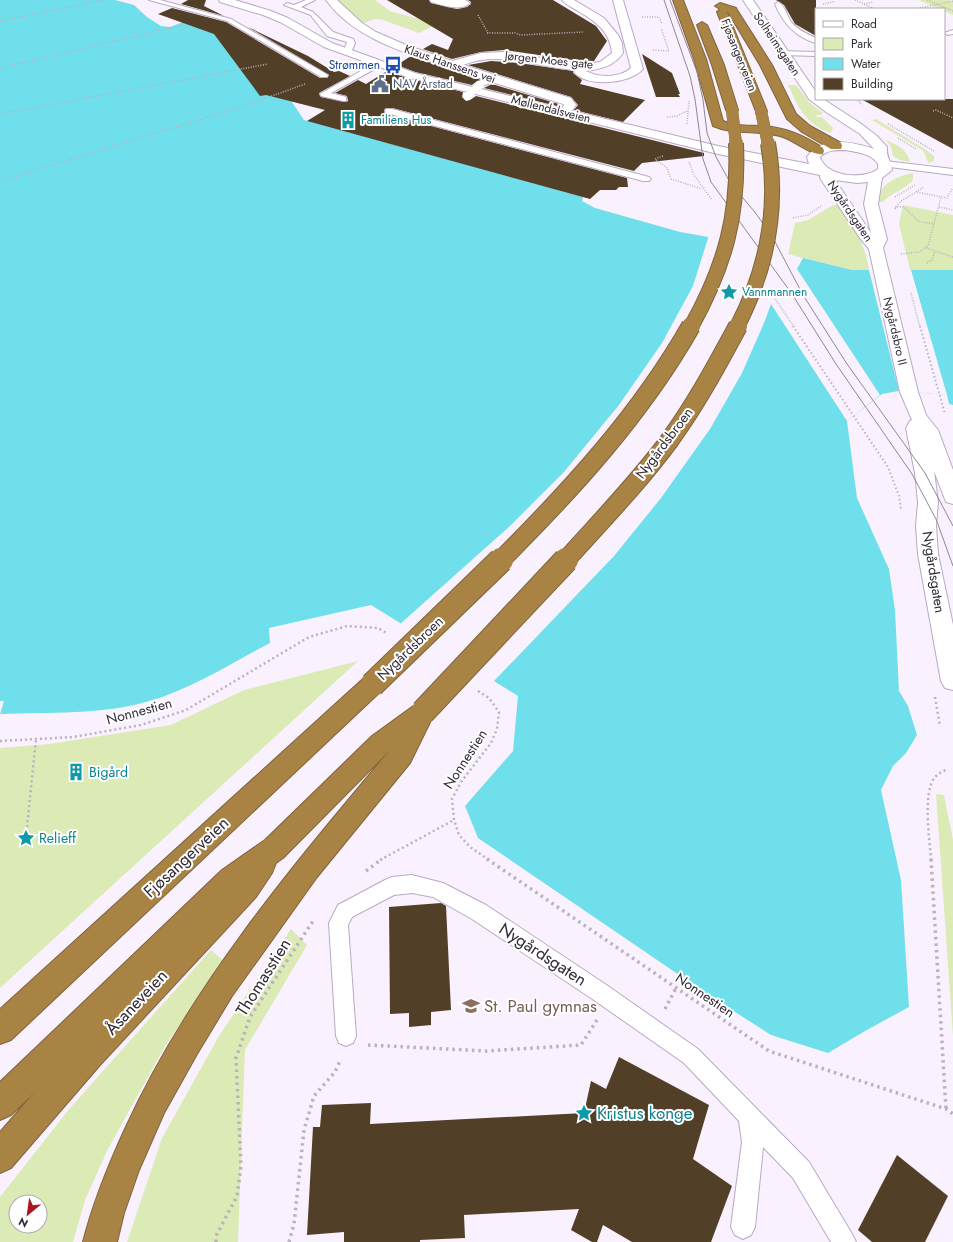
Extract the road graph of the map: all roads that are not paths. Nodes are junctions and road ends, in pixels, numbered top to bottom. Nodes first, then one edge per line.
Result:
1 (152, 0) edge
2 (224, 0) edge
3 (312, 0) edge
4 (331, 0) edge
5 (435, 0) edge
6 (566, 0) edge
7 (618, 0) edge
8 (678, 0) edge
9 (748, 0) edge
10 (464, 3) dead end
11 (718, 3) edge
12 (778, 4) dead end
13 (287, 5) dead end
14 (296, 8) junction
15 (697, 13) dead end
16 (815, 41) edge
17 (347, 53) junction
18 (783, 53) junction
19 (815, 54) edge
20 (378, 65) junction
21 (453, 65) junction
22 (572, 65) junction
23 (324, 75) dead end
24 (492, 79) junction
25 (467, 96) dead end
26 (815, 98) edge
27 (343, 99) dead end
28 (817, 100) edge
29 (732, 110) joint
30 (389, 111) dead end
31 (762, 111) joint
32 (565, 112) junction
33 (791, 116) junction
34 (842, 118) junction
35 (768, 130) junction
36 (841, 146) junction
37 (816, 153) junction
38 (757, 158) junction
39 (882, 161) junction
40 (825, 172) junction
41 (953, 172) edge
42 (876, 176) junction
43 (646, 179) dead end
44 (876, 248) junction
45 (880, 270) joint
46 (909, 392) joint
47 (918, 416) junction
48 (953, 497) edge
49 (953, 681) edge
50 (372, 686) joint
51 (423, 712) junction
52 (274, 849) junction
53 (0, 1030) edge
54 (347, 1040) road end
55 (0, 1104) edge
56 (749, 1117) junction
57 (0, 1157) edge
58 (743, 1227) dead end
59 (100, 1242) edge
60 (844, 1242) edge

1 - 23 lane
2 - 17 street, Møllendalsveien
3 - 14 lane
4 - 21 street, Klaus Hanssens vei
5 - 10 street
6 - 22 street, Jørgen Moes gate
7 - 22 street
8 - 35 highway
9 - 18 street, Solheimsgaten
11 - 31 highway, Fjøsangerveien
11 - 33 highway
12 - 16 lane
13 - 14 lane
14 - 17 lane
15 - 29 highway, Fjøsangerveien
17 - 20 street, Møllendalsveien
18 - 19 lane
18 - 26 street, Solheimsgaten
20 - 27 lane
20 - 32 street, Møllendalsveien
21 - 22 street, Jørgen Moes gate
21 - 24 street, Klaus Hanssens vei
24 - 25 lane, bridge
24 - 32 street, Klaus Hanssens vei
28 - 34 street, Solheimsgaten
29 - 50 highway, Nygårdsbroen, bridge
30 - 43 lane
31 - 51 highway, Nygårdsbroen, bridge
32 - 38 street, Møllendalsveien
33 - 35 highway
33 - 36 highway
34 - 36 street
34 - 39 street, Solheimsgaten
35 - 37 highway
36 - 37 street, Møllendalsveien
36 - 39 street
37 - 38 street, Møllendalsveien
37 - 40 street, Nygårdsgaten
38 - 40 street, Møllendalsveien
39 - 41 lane
39 - 42 street
40 - 42 street, Møllendalsveien
40 - 44 street, Nygårdsgaten
42 - 44 street, Nygårdsgaten
44 - 45 street, Nygårdsgaten
45 - 46 street, Nygårdsbro II
46 - 47 street, Nygårdsgaten
47 - 48 street, Nygårdsgaten
47 - 49 street, Nygårdsgaten
50 - 53 highway, Fjøsangerveien
51 - 52 highway
51 - 59 highway
52 - 55 highway
52 - 57 highway, Åsaneveien
54 - 56 lane, Nygårdsgaten
56 - 58 lane
56 - 60 lane, Nygårdsgaten

